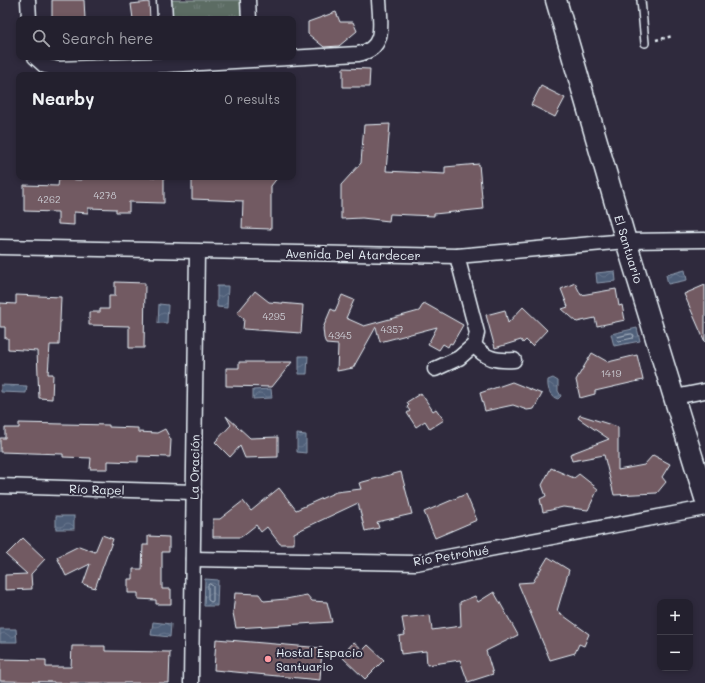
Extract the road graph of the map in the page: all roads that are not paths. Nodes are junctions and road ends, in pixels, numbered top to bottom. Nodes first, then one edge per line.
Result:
1 (28, 0) edge
2 (164, 0) edge
3 (248, 0) edge
4 (379, 0) edge
5 (556, 0) edge
6 (641, 0) edge
7 (29, 16) edge
8 (165, 16) edge
9 (249, 16) edge
10 (645, 43) road end
11 (296, 56) edge
12 (38, 60) edge
13 (194, 60) edge
14 (166, 61) edge
15 (705, 240) edge
16 (626, 241) junction
17 (0, 247) edge
18 (197, 252) junction
19 (457, 256) junction
20 (474, 345) junction
21 (514, 360) dead end
22 (435, 369) dead end
23 (705, 391) edge
24 (675, 397) junction
25 (0, 486) edge
26 (194, 492) junction
27 (705, 498) edge
28 (705, 508) edge
29 (193, 559) junction
30 (191, 683) edge

1 - 7 street
2 - 8 street
3 - 9 street
4 - 11 street
5 - 16 street, El Santuario
6 - 10 lane
12 - 14 street
13 - 14 street
15 - 16 street, Avenida Del Atardecer
16 - 19 street, Avenida Del Atardecer
16 - 24 street, El Santuario
17 - 18 street, Avenida Del Atardecer
18 - 19 street, Avenida Del Atardecer
18 - 26 street, La Oración
19 - 20 street
20 - 21 street
20 - 22 street
23 - 24 street
24 - 27 street, El Santuario
25 - 26 street, Río Rapel
26 - 29 street, La Oración
28 - 29 street, Río Petrohué
29 - 30 street, La Oración

